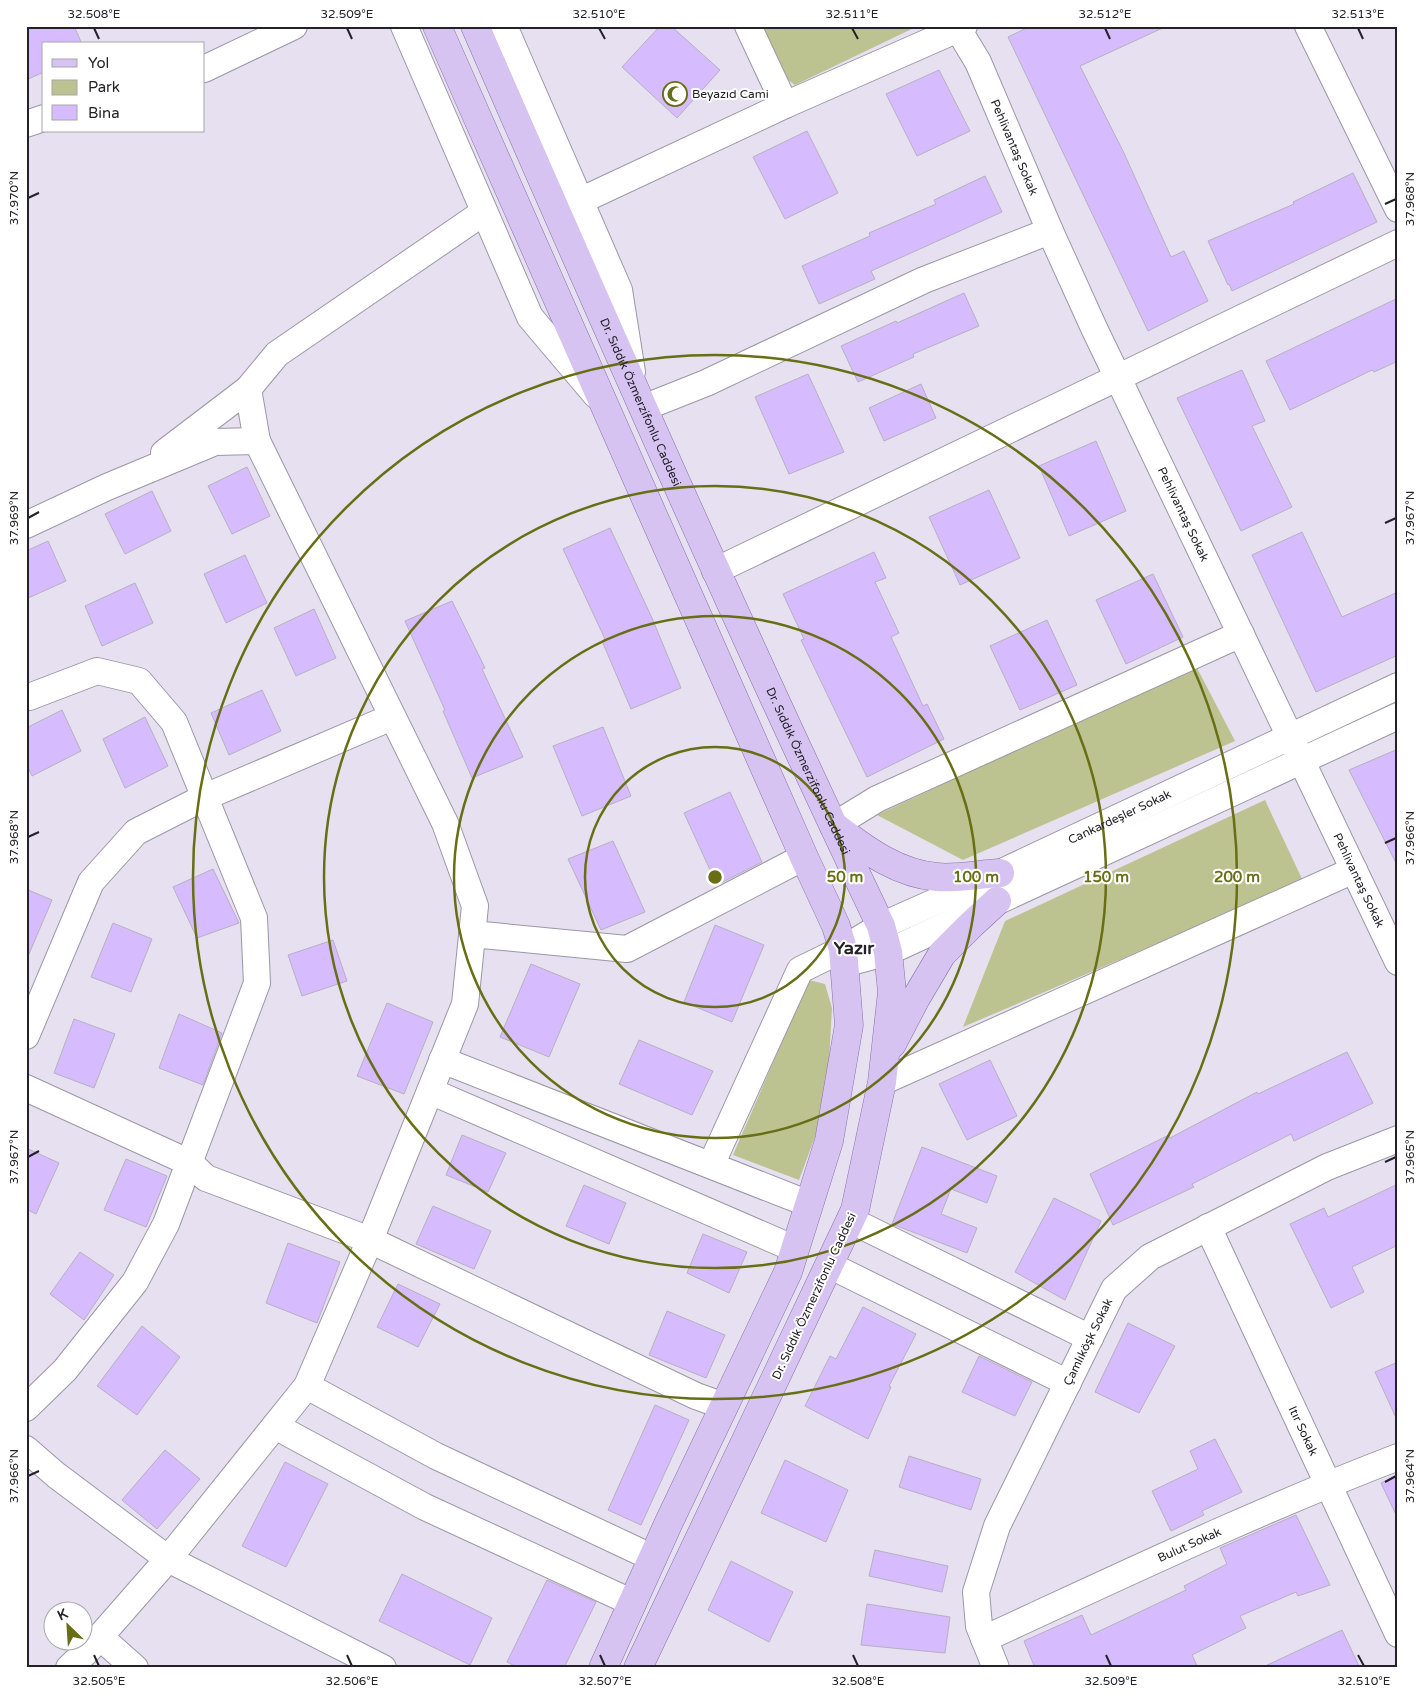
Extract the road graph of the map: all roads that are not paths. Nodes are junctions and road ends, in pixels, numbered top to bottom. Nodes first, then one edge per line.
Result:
1 (294, 26) edge
2 (404, 26) edge
3 (437, 26) edge
4 (475, 26) edge
5 (504, 26) edge
6 (748, 26) edge
7 (1308, 26) edge
8 (961, 28) edge
9 (205, 68) edge
10 (785, 105) junction
11 (42, 119) edge
12 (26, 124) edge
13 (580, 201) junction
14 (1398, 209) edge
15 (484, 212) junction
16 (1050, 232) junction
17 (1398, 243) edge
18 (1118, 378) junction
19 (248, 389) junction
20 (639, 399) junction
21 (605, 406) junction
22 (258, 440) junction
23 (107, 488) junction
24 (26, 525) edge
25 (715, 571) junction
26 (1240, 634) junction
27 (1398, 686) edge
28 (27, 693) edge
29 (1398, 716) edge
30 (392, 717) junction
31 (1290, 736) junction
32 (1301, 760) junction
33 (205, 797) junction
34 (833, 826) junction
35 (804, 857) junction
36 (1354, 870) junction
37 (1000, 873) junction
38 (998, 901) junction
39 (881, 926) junction
40 (472, 934) junction
41 (888, 952) junction
42 (843, 957) junction
43 (1398, 962) edge
44 (26, 1036) edge
45 (442, 1060) junction
46 (883, 1070) junction
47 (26, 1088) edge
48 (430, 1091) junction
49 (1398, 1138) edge
50 (190, 1163) junction
51 (710, 1165) junction
52 (809, 1204) junction
53 (850, 1220) junction
54 (1208, 1227) junction
55 (370, 1240) junction
56 (795, 1249) junction
57 (829, 1265) junction
58 (1090, 1338) junction
59 (1068, 1383) junction
60 (307, 1386) junction
61 (724, 1406) junction
62 (26, 1408) edge
63 (275, 1426) junction
64 (26, 1449) edge
65 (1398, 1457) edge
66 (1328, 1484) junction
67 (653, 1558) junction
68 (168, 1559) junction
69 (633, 1602) junction
70 (1398, 1634) edge
71 (100, 1636) junction
72 (984, 1640) junction
73 (69, 1668) edge
74 (135, 1668) edge
75 (383, 1668) edge
76 (603, 1668) edge
77 (638, 1668) edge
78 (996, 1668) edge

1 - 9 street
2 - 15 street
3 - 21 main road
4 - 20 main road, Dr. Sıddık Özmerzifonlu Caddesi
5 - 13 street
6 - 10 street
7 - 14 street
8 - 10 street
8 - 16 street, Pehlivantaş Sokak
10 - 13 street
11 - 12 street
13 - 20 street
15 - 19 street
15 - 21 street
16 - 18 street, Pehlivantaş Sokak
16 - 20 street
17 - 18 street
18 - 25 street
18 - 26 street, Pehlivantaş Sokak
19 - 22 street
19 - 23 street
20 - 25 main road, Dr. Sıddık Özmerzifonlu Caddesi
21 - 35 main road
22 - 23 street
22 - 30 street
23 - 24 street
25 - 34 main road, Dr. Sıddık Özmerzifonlu Caddesi
26 - 31 street, Pehlivantaş Sokak
26 - 34 street
27 - 31 street, Cankardeşler Sokak
28 - 33 street
29 - 32 street, Cankardeşler Sokak
30 - 33 street
30 - 40 street
31 - 32 street, Pehlivantaş Sokak
31 - 37 street, Cankardeşler Sokak
32 - 36 street, Pehlivantaş Sokak
32 - 38 street, Cankardeşler Sokak
33 - 44 street
33 - 50 street
34 - 37 main road
34 - 39 main road, Dr. Sıddık Özmerzifonlu Caddesi
35 - 40 street
35 - 42 main road
36 - 43 street, Pehlivantaş Sokak
36 - 46 street
37 - 39 street, Cankardeşler Sokak
38 - 41 street, Cankardeşler Sokak
38 - 46 main road
39 - 41 main road, Dr. Sıddık Özmerzifonlu Caddesi
39 - 42 street, Cankardeşler Sokak
40 - 45 street
41 - 42 street, Cankardeşler Sokak
41 - 46 main road, Dr. Sıddık Özmerzifonlu Caddesi
42 - 51 street
42 - 52 main road
45 - 48 street
45 - 51 street
46 - 53 main road, Dr. Sıddık Özmerzifonlu Caddesi
47 - 50 street
48 - 55 street
48 - 56 street
49 - 54 street, Çamlıköşk Sokak
50 - 55 street
50 - 62 street
51 - 52 street
52 - 56 main road
53 - 57 main road, Dr. Sıddık Özmerzifonlu Caddesi
53 - 58 street
54 - 58 street, Çamlıköşk Sokak
54 - 66 street, Itır Sokak
55 - 60 street
55 - 61 street
56 - 61 main road
57 - 59 street
57 - 77 main road, Dr. Sıddık Özmerzifonlu Caddesi
58 - 59 street, Çamlıköşk Sokak
59 - 72 street, Çamlıköşk Sokak
60 - 63 street
60 - 67 street
61 - 67 main road
63 - 68 street
63 - 69 street
64 - 68 street
65 - 66 street, Bulut Sokak
66 - 70 street, Itır Sokak
66 - 72 street, Bulut Sokak
67 - 69 main road
68 - 71 street
68 - 75 street
69 - 76 main road
71 - 73 street
71 - 74 street
72 - 78 street, Çamlıköşk Sokak

